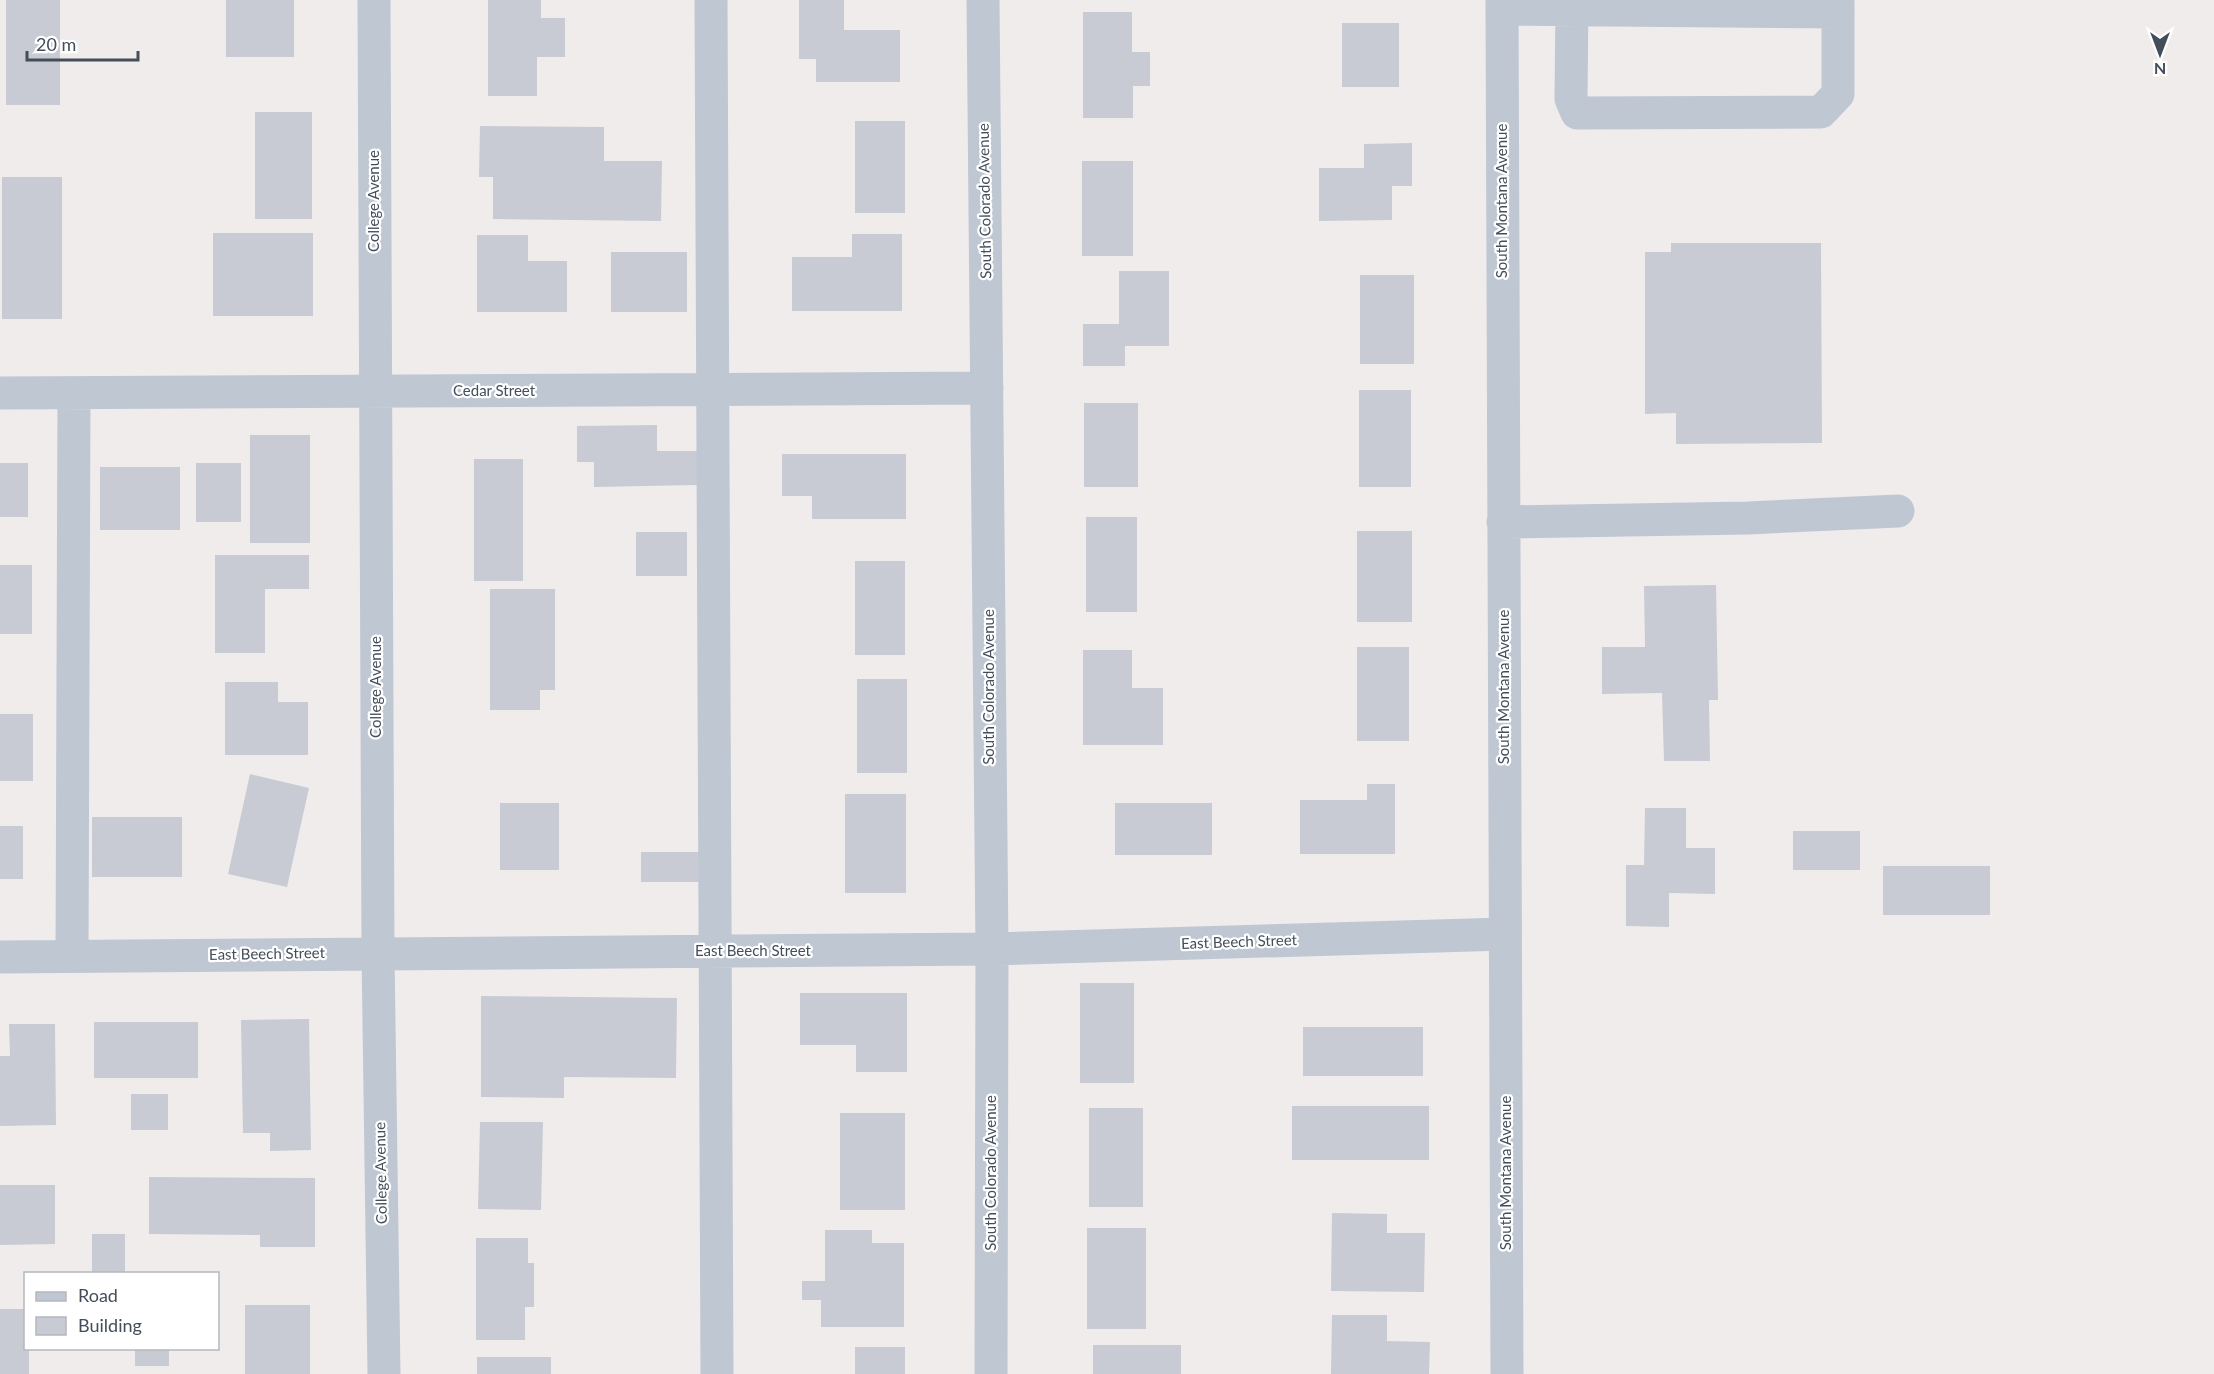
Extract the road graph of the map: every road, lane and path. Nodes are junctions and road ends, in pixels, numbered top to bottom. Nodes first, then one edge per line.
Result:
1 (374, 0) edge
2 (711, 0) edge
3 (983, 0) edge
4 (1502, 5) edge
5 (1572, 5) edge
6 (1838, 6) edge
7 (987, 388) junction
8 (712, 390) junction
9 (374, 392) junction
10 (0, 393) edge
11 (74, 393) junction
12 (1898, 511) dead end
13 (1503, 522) junction
14 (1505, 934) junction
15 (992, 949) junction
16 (715, 951) junction
17 (378, 953) junction
18 (72, 956) junction
19 (0, 957) edge
20 (384, 1374) edge
21 (717, 1374) edge
22 (991, 1374) edge
23 (1507, 1374) edge

1 - 9 street, College Avenue
2 - 8 street
3 - 7 street, South Colorado Avenue
4 - 5 street
4 - 13 street, South Montana Avenue
5 - 6 street
5 - 6 street
7 - 8 street, Cedar Street
7 - 15 street, South Colorado Avenue
8 - 9 street, Cedar Street
8 - 16 street
9 - 11 street, Cedar Street
9 - 17 street, College Avenue
10 - 11 street, Cedar Street
11 - 18 street
12 - 13 street
13 - 14 street, South Montana Avenue
14 - 15 street, East Beech Street
14 - 23 street, South Montana Avenue
15 - 16 street, East Beech Street
15 - 22 street, South Colorado Avenue
16 - 17 street, East Beech Street
16 - 21 street
17 - 18 street, East Beech Street
17 - 20 street, College Avenue
18 - 19 street, East Beech Street

